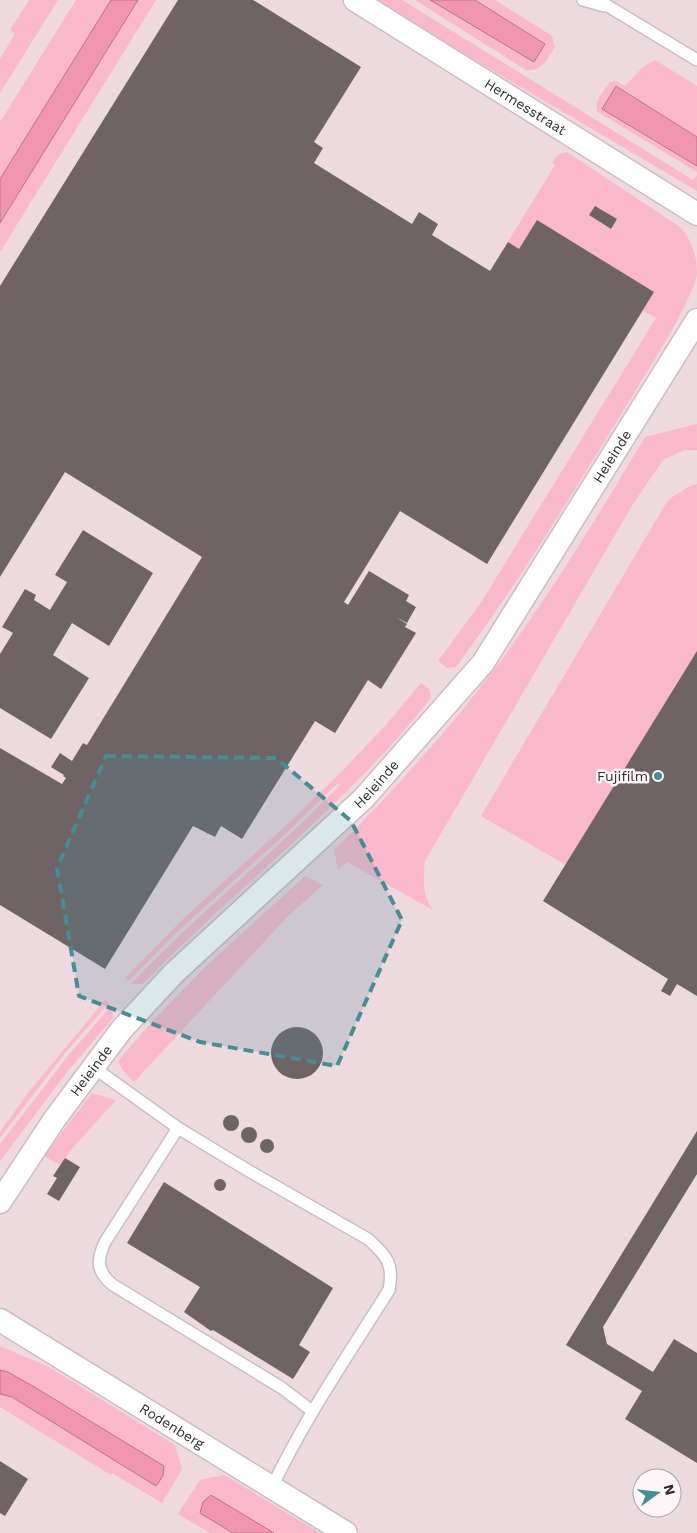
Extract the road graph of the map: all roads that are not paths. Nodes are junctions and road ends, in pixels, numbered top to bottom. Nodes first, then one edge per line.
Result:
1 (355, 0) edge
2 (583, 0) edge
3 (598, 0) edge
4 (618, 5) edge
5 (697, 60) edge
6 (697, 214) edge
7 (697, 320) edge
8 (93, 1067) junction
9 (178, 1128) junction
10 (0, 1202) edge
11 (0, 1320) edge
12 (312, 1411) junction
13 (272, 1488) junction
14 (346, 1533) edge

1 - 6 street, Hermesstraat
2 - 4 lane
3 - 4 lane
4 - 5 lane
7 - 8 street, Heieinde
8 - 9 lane
8 - 10 street, Heieinde
9 - 12 lane
9 - 12 lane
11 - 13 street, Rodenberg
12 - 13 lane
13 - 14 street, Rodenberg

